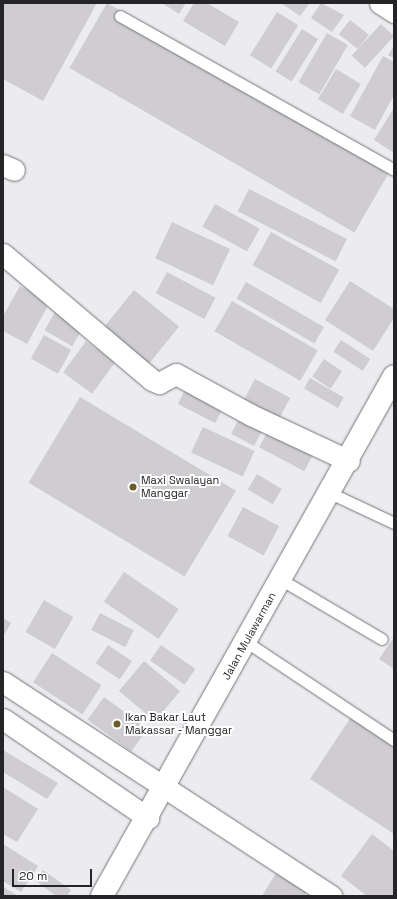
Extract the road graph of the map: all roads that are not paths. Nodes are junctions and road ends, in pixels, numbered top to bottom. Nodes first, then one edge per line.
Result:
1 (380, 3) edge
2 (394, 12) edge
3 (120, 16) dead end
4 (394, 170) edge
5 (3, 254) edge
6 (394, 376) edge
7 (349, 461) junction
8 (328, 492) junction
9 (394, 523) edge
10 (280, 579) junction
11 (382, 639) dead end
12 (246, 641) junction
13 (3, 682) edge
14 (3, 719) edge
15 (394, 740) edge
16 (164, 790) junction
17 (148, 818) junction
18 (102, 896) edge
19 (331, 896) edge

1 - 2 street
3 - 4 lane
5 - 7 street
6 - 7 main road, Jalan Mulawarman
7 - 8 main road, Jalan Mulawarman
8 - 9 lane
8 - 10 main road, Jalan Mulawarman
10 - 11 lane
10 - 12 main road, Jalan Mulawarman
12 - 15 lane
12 - 16 main road, Jalan Mulawarman
13 - 16 street
14 - 17 street
16 - 17 main road, Jalan Mulawarman
16 - 19 street
17 - 18 main road, Jalan Mulawarman

